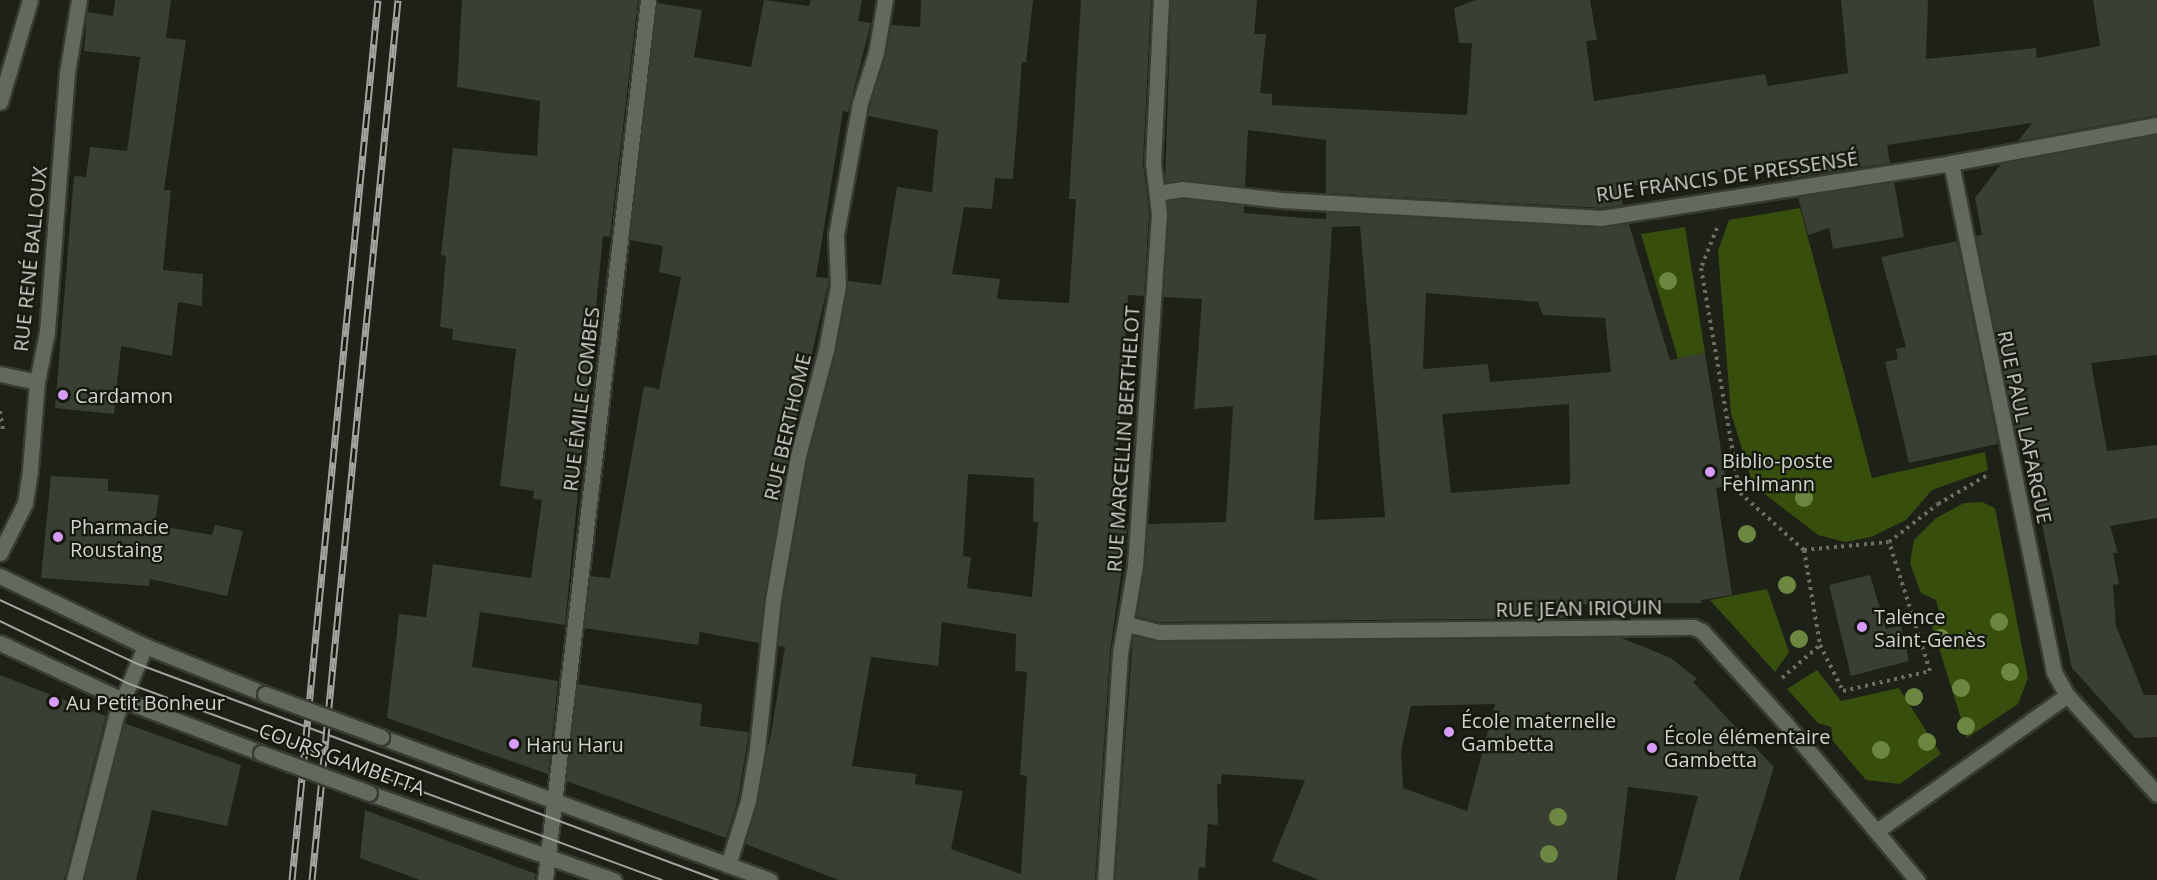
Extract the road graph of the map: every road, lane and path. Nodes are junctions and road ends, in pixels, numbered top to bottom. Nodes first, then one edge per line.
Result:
1 (30, 0) edge
2 (79, 0) edge
3 (648, 0) edge
4 (885, 0) edge
5 (1161, 0) edge
6 (0, 102) edge
7 (2157, 125) edge
8 (1951, 163) junction
9 (1157, 193) junction
10 (1715, 201) junction
11 (0, 374) edge
12 (37, 382) junction
13 (2013, 471) junction
14 (1889, 543) junction
15 (1804, 550) junction
16 (0, 553) edge
17 (0, 576) edge
18 (1127, 624) junction
19 (0, 643) edge
20 (1820, 645) junction
21 (145, 646) junction
22 (1757, 691) junction
23 (2067, 695) junction
24 (123, 700) junction
25 (2157, 794) edge
26 (555, 802) junction
27 (1878, 830) junction
28 (548, 856) junction
29 (728, 865) junction
30 (74, 880) edge
31 (545, 880) edge
32 (614, 880) edge
33 (769, 880) edge
34 (1105, 880) edge
35 (1916, 880) edge

1 - 6 street
2 - 12 street, RUE RENÉ BALLOUX
3 - 26 street, RUE ÉMILE COMBES
4 - 29 street, RUE BERTHOME
5 - 9 street, RUE MARCELLIN BERTHELOT
7 - 8 street, RUE FRANCIS DE PRESSENSÉ
8 - 10 street, RUE FRANCIS DE PRESSENSÉ
8 - 13 street, RUE PAUL LAFARGUE
9 - 10 street, RUE FRANCIS DE PRESSENSÉ
9 - 18 street, RUE MARCELLIN BERTHELOT
10 - 15 path
11 - 12 street
12 - 16 street, RUE RENÉ BALLOUX
13 - 14 path
13 - 23 street, RUE PAUL LAFARGUE
14 - 15 path
14 - 20 path
15 - 20 path
17 - 21 street, COURS GAMBETTA
18 - 22 street, RUE JEAN IRIQUIN
18 - 34 street, RUE MARCELLIN BERTHELOT
19 - 24 street, COURS GAMBETTA
20 - 22 path
21 - 24 street
21 - 26 street, COURS GAMBETTA, bridge
22 - 27 street, RUE JEAN IRIQUIN
23 - 25 street, RUE PAUL LAFARGUE
23 - 27 street
24 - 28 street, COURS GAMBETTA, bridge
24 - 30 street
26 - 28 street
26 - 29 street, COURS GAMBETTA
27 - 35 street, RUE JEAN IRIQUIN
28 - 31 street
28 - 32 street, COURS GAMBETTA
29 - 33 street, COURS GAMBETTA

